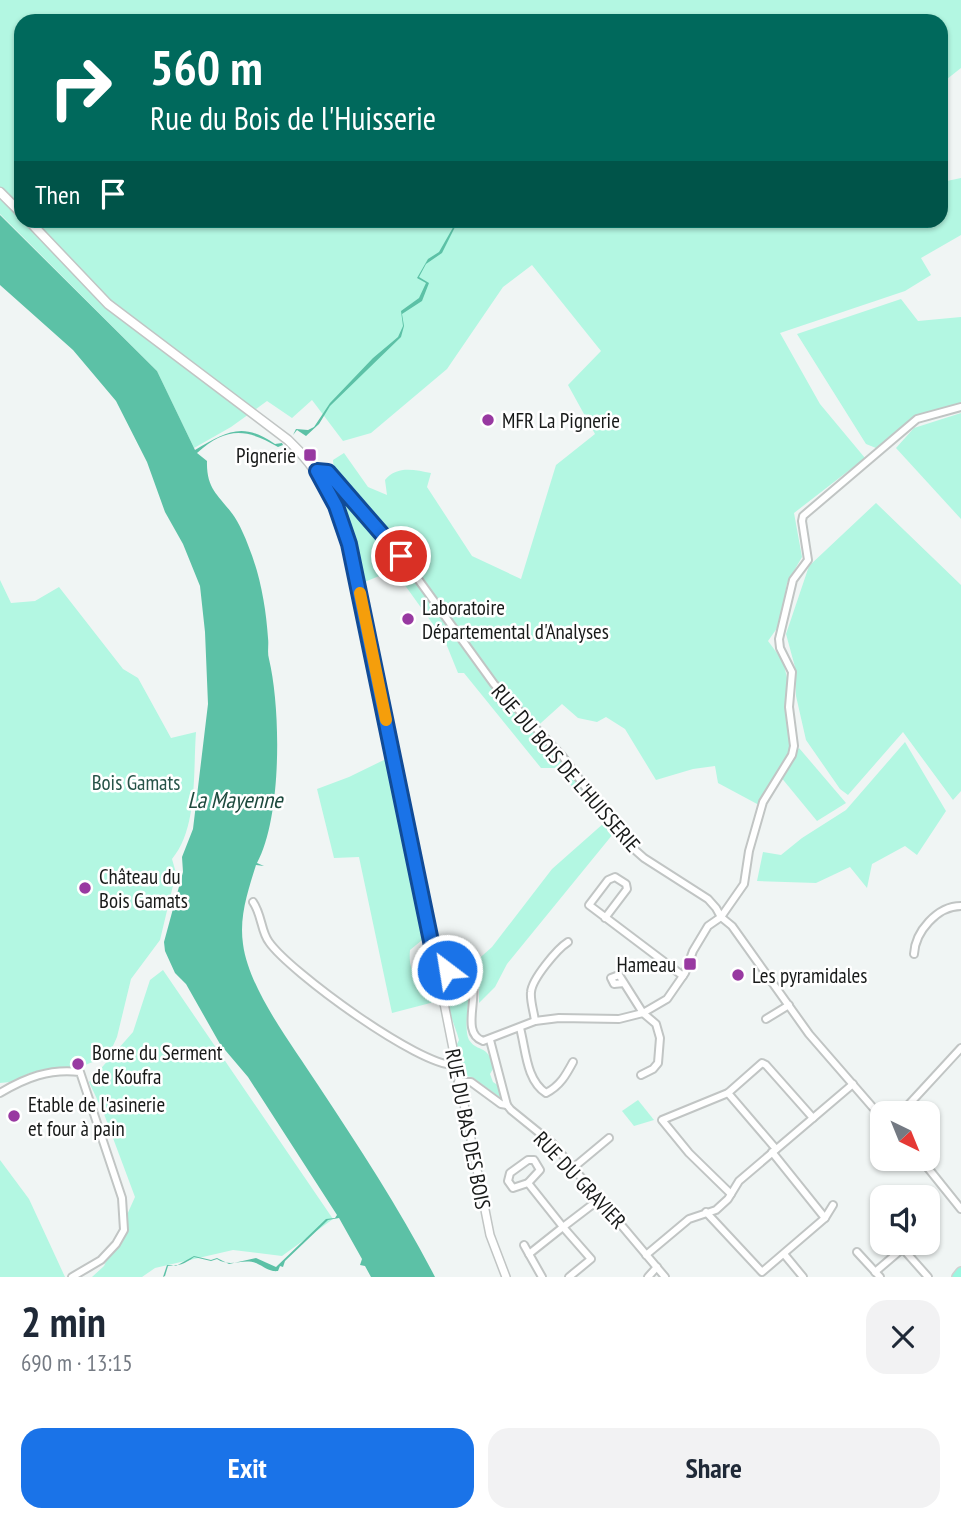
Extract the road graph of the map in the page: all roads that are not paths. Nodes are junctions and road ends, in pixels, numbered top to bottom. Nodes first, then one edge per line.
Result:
1 (0, 192) edge
2 (14, 206) edge
3 (36, 228) edge
4 (961, 407) edge
5 (317, 471) junction
6 (253, 902) dead end
7 (961, 906) edge
8 (720, 917) junction
9 (605, 918) junction
10 (568, 942) dead end
11 (433, 953) junction
12 (914, 954) dead end
13 (447, 963) junction
14 (683, 976) junction
15 (439, 978) junction
16 (624, 983) dead end
17 (789, 1004) junction
18 (643, 1013) junction
19 (766, 1019) dead end
20 (535, 1021) junction
21 (520, 1028) junction
22 (490, 1040) junction
23 (961, 1048) edge
24 (573, 1062) dead end
25 (455, 1065) junction
26 (641, 1075) dead end
27 (458, 1082) junction
28 (853, 1084) junction
29 (0, 1093) edge
30 (728, 1093) junction
31 (912, 1101) edge
32 (870, 1104) edge
33 (507, 1105) junction
34 (813, 1118) junction
35 (609, 1138) dead end
36 (774, 1151) junction
37 (573, 1168) junction
38 (930, 1171) edge
39 (528, 1183) junction
40 (731, 1194) junction
41 (601, 1198) junction
42 (833, 1205) dead end
43 (961, 1209) edge
44 (706, 1212) junction
45 (825, 1217) junction
46 (563, 1227) junction
47 (524, 1245) dead end
48 (857, 1252) dead end
49 (529, 1254) junction
50 (784, 1254) junction
51 (646, 1255) junction
52 (892, 1255) edge
53 (908, 1255) edge
54 (657, 1268) junction
55 (961, 1272) edge
56 (878, 1275) edge
57 (72, 1277) edge
58 (506, 1277) edge
59 (542, 1277) edge
60 (569, 1277) edge
61 (648, 1277) edge
62 (665, 1277) edge
63 (803, 1277) edge
64 (928, 1277) edge
65 (957, 1277) edge

1 - 2 main road
3 - 5 main road
4 - 8 street
5 - 8 street, RUE DU BOIS DE L'HUISSERIE
5 - 11 main road
6 - 25 street
7 - 12 street
8 - 14 street
8 - 17 street, RUE DU BOIS DE L'HUISSERIE
9 - 9 street
9 - 14 street
10 - 20 street
11 - 13 main road
11 - 15 main road
13 - 15 main road
13 - 22 street
14 - 18 street
15 - 25 street, RUE DU BAS DES BOIS
16 - 18 street
17 - 19 street
17 - 28 street, RUE DU BOIS DE L'HUISSERIE
18 - 20 street
18 - 26 street
20 - 21 street
21 - 22 street
21 - 24 street
22 - 33 street
23 - 31 street
25 - 27 street, RUE DU BAS DES BOIS
27 - 33 street, RUE DU GRAVIER
27 - 58 street, RUE DU BAS DES BOIS
28 - 32 street, RUE DU BOIS DE L'HUISSERIE
28 - 34 street
29 - 57 street
30 - 34 street
30 - 36 street
30 - 40 street
33 - 37 street, RUE DU GRAVIER
34 - 36 street
35 - 37 street
36 - 40 street
36 - 45 street
37 - 41 street, RUE DU GRAVIER
38 - 43 street
39 - 39 street
39 - 46 street
40 - 44 street
41 - 46 street
41 - 51 street, RUE DU GRAVIER
42 - 45 street
44 - 50 street
44 - 51 street
45 - 50 street
46 - 49 street
46 - 60 street
47 - 49 street
48 - 56 street
49 - 59 street
50 - 63 street
51 - 54 street, RUE DU GRAVIER
52 - 56 street
53 - 64 street
54 - 61 street
54 - 62 street, RUE DU GRAVIER
55 - 65 main road

